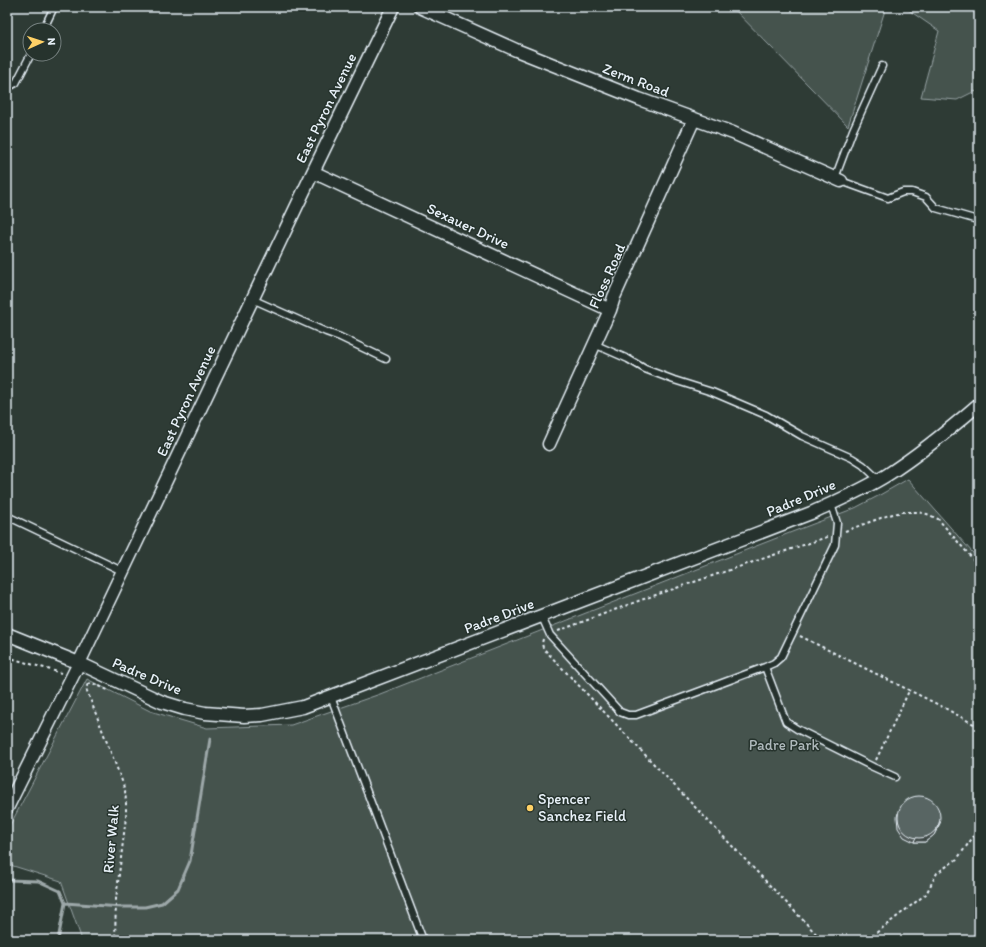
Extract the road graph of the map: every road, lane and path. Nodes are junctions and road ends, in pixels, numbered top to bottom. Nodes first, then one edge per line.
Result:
1 (54, 7) edge
2 (393, 7) edge
3 (420, 7) edge
4 (47, 22) edge
5 (27, 62) edge
6 (882, 66) dead end
7 (7, 88) edge
8 (694, 119) junction
9 (312, 172) junction
10 (838, 180) junction
11 (979, 219) edge
12 (252, 299) junction
13 (610, 310) junction
14 (594, 344) junction
15 (386, 359) dead end
16 (979, 404) edge
17 (549, 444) dead end
18 (878, 480) junction
19 (831, 504) junction
20 (917, 512) dead end
21 (7, 516) edge
22 (979, 566) edge
23 (122, 571) junction
24 (542, 617) junction
25 (793, 632) junction
26 (7, 634) edge
27 (7, 657) edge
28 (79, 663) junction
29 (765, 667) junction
30 (65, 674) dead end
31 (84, 681) dead end
32 (88, 684) junction
33 (910, 690) junction
34 (115, 693) dead end
35 (331, 697) junction
36 (979, 727) edge
37 (873, 767) junction
38 (895, 777) dead end
39 (7, 808) edge
40 (979, 829) edge
41 (979, 934) edge
42 (115, 940) edge
43 (423, 940) edge
44 (867, 940) edge
45 (972, 940) edge

1 - 4 lane
2 - 9 street, East Pyron Avenue
3 - 8 street, Zerm Road
5 - 7 lane
6 - 10 lane
8 - 10 street, Zerm Road
8 - 13 street, Floss Road
9 - 12 street, East Pyron Avenue
9 - 13 street, Sexauer Drive
10 - 11 lane
12 - 15 lane
12 - 23 street, East Pyron Avenue
13 - 14 street, Floss Road
14 - 17 street, Floss Road
14 - 18 lane
16 - 18 street, Padre Drive
18 - 19 street, Padre Drive
19 - 24 street, Padre Drive
19 - 25 lane
20 - 22 path
21 - 23 lane
23 - 28 street, East Pyron Avenue
24 - 29 lane
24 - 35 street, Padre Drive
25 - 29 lane
25 - 33 path
26 - 28 street, Padre Drive
27 - 30 path
28 - 35 street, Padre Drive
28 - 39 street, East Pyron Avenue
29 - 37 lane
31 - 32 path
32 - 34 path
32 - 42 path, River Walk
33 - 36 path
33 - 37 path
35 - 43 lane
37 - 38 lane
40 - 44 path
41 - 45 path

